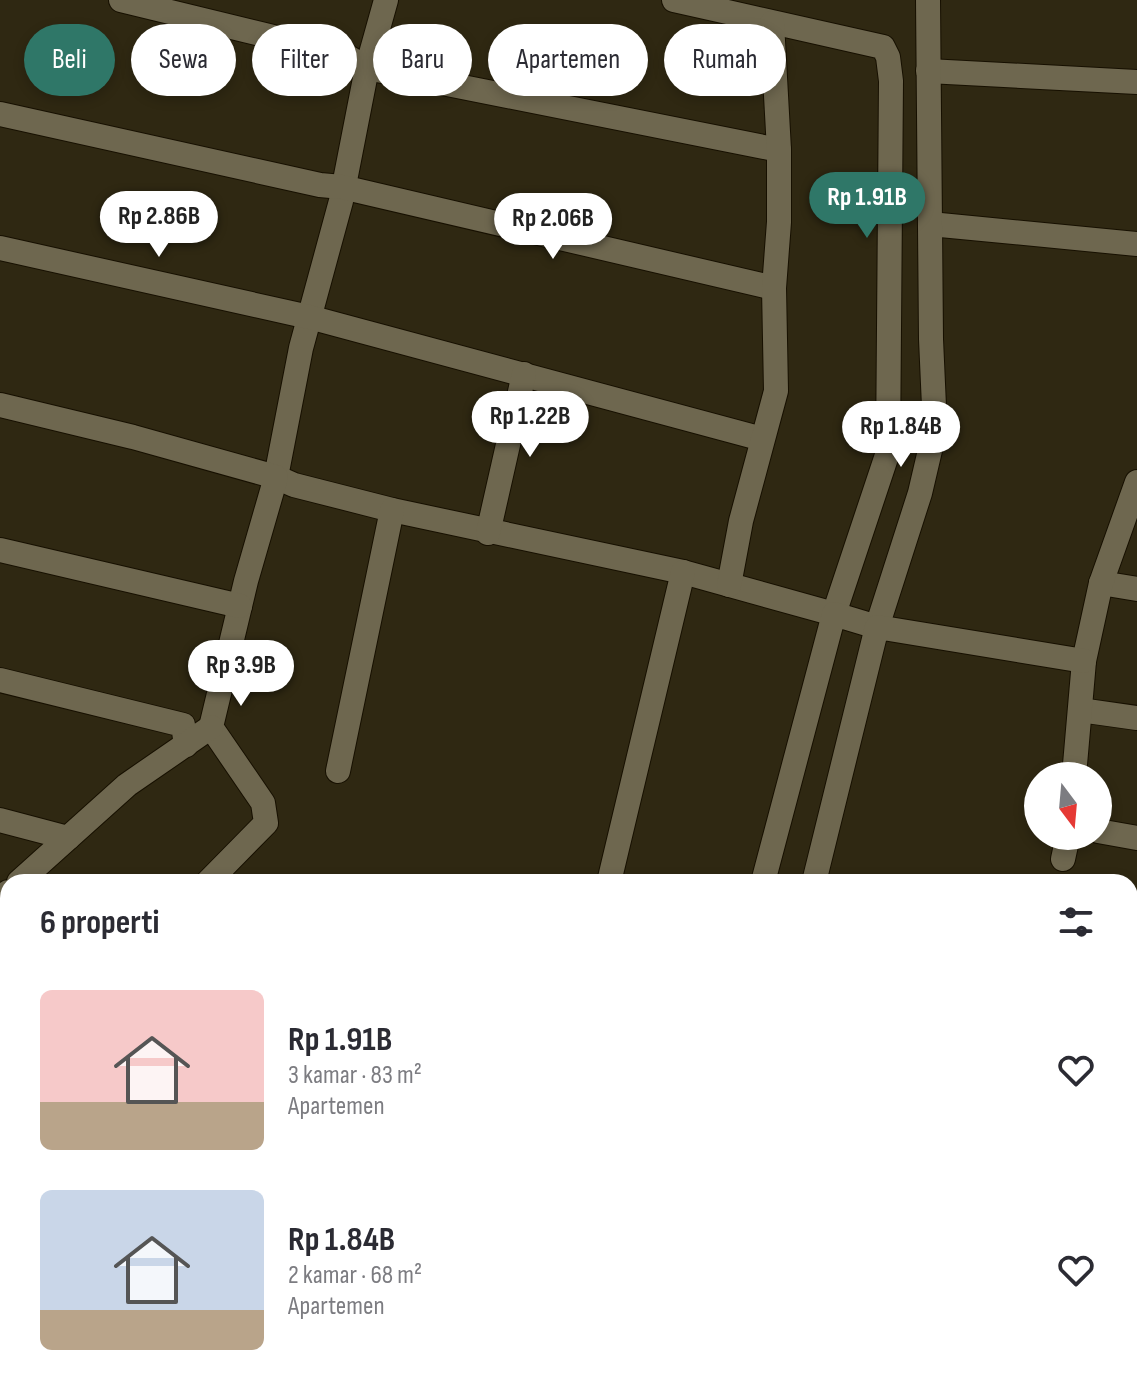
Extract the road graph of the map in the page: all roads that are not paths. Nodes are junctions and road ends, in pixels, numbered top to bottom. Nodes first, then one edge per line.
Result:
1 (121, 0) edge
2 (386, 0) edge
3 (674, 0) edge
4 (928, 0) edge
5 (772, 23) junction
6 (367, 68) junction
7 (928, 71) junction
8 (1137, 82) edge
9 (0, 114) edge
10 (779, 150) junction
11 (342, 187) junction
12 (930, 224) junction
13 (1137, 244) edge
14 (0, 248) edge
15 (774, 288) junction
16 (309, 317) junction
17 (524, 374) junction
18 (0, 405) edge
19 (762, 439) junction
20 (276, 477) junction
21 (1137, 482) edge
22 (392, 510) junction
23 (488, 533) junction
24 (0, 550) edge
25 (683, 572) junction
26 (1101, 583) junction
27 (729, 585) junction
28 (1137, 589) edge
29 (240, 606) junction
30 (834, 614) junction
31 (877, 627) junction
32 (1084, 661) junction
33 (0, 680) edge
34 (1080, 710) junction
35 (1137, 718) edge
36 (211, 727) junction
37 (186, 745) junction
38 (1075, 762) edge
39 (338, 771) dead end
40 (0, 820) edge
41 (1112, 834) edge
42 (68, 838) junction
43 (1137, 838) edge
44 (28, 874) edge
45 (216, 874) edge
46 (611, 874) edge
47 (765, 874) edge
48 (816, 874) edge

1 - 6 street
2 - 6 street
3 - 5 street
4 - 7 street
5 - 10 street
5 - 30 street
6 - 10 street
6 - 11 street
7 - 8 street
7 - 12 street
9 - 11 street
10 - 15 street
11 - 15 street
11 - 16 street
12 - 13 street
12 - 31 street
14 - 16 street
15 - 19 street
16 - 17 street
16 - 20 street
17 - 19 street
17 - 23 street
18 - 20 street
19 - 27 street
20 - 22 street
20 - 29 street
21 - 26 street
22 - 23 street
22 - 39 street
23 - 25 street
24 - 29 street
25 - 27 street
25 - 46 street
26 - 28 street
26 - 32 street
27 - 30 street
29 - 36 street
30 - 31 street
30 - 47 street
31 - 32 street
31 - 48 street
32 - 34 street
33 - 37 street
34 - 35 street
34 - 38 street
36 - 37 street
36 - 45 street
37 - 42 street
40 - 42 street
41 - 43 street
42 - 44 street

